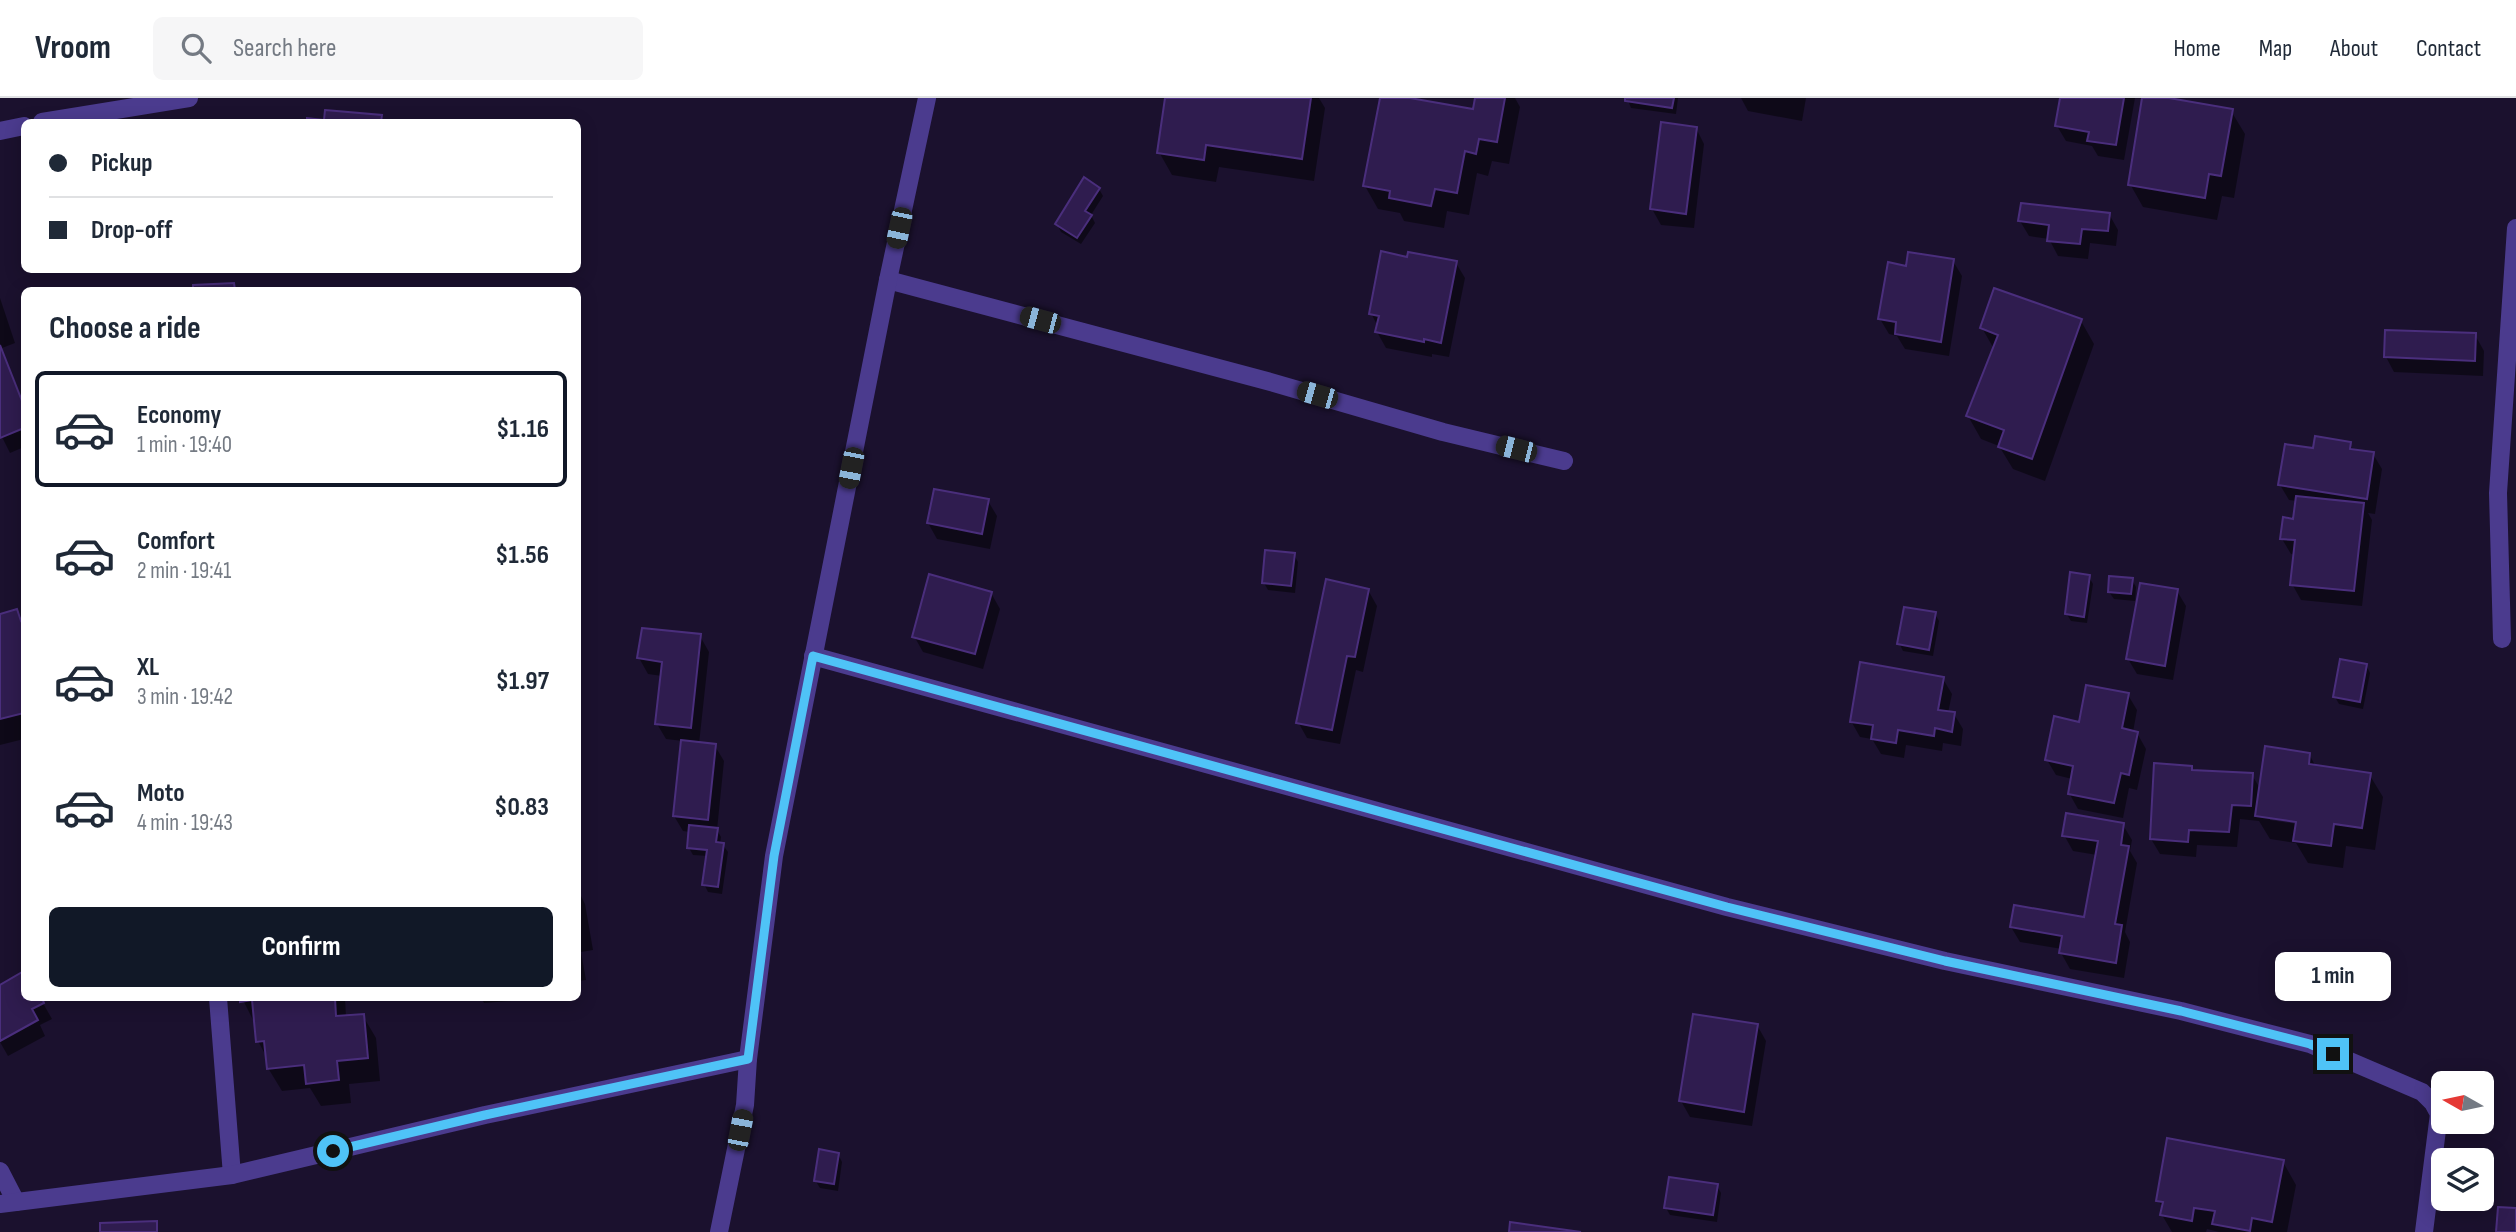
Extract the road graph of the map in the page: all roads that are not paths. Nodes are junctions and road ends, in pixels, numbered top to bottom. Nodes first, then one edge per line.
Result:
1 (189, 98) edge
2 (927, 98) edge
3 (60, 119) edge
4 (21, 127) edge
5 (0, 131) edge
6 (2516, 228) edge
7 (888, 280) junction
8 (1564, 461) dead end
9 (2502, 639) dead end
10 (813, 656) junction
11 (218, 1001) edge
12 (748, 1059) junction
13 (0, 1171) edge
14 (232, 1175) junction
15 (8, 1203) edge
16 (719, 1232) edge
17 (2424, 1232) edge

1 - 3 street
2 - 7 street
4 - 5 street
6 - 9 street
7 - 8 street
7 - 10 street
10 - 12 street
10 - 17 street
11 - 14 street
12 - 14 street
12 - 16 street
13 - 15 street
14 - 15 street

